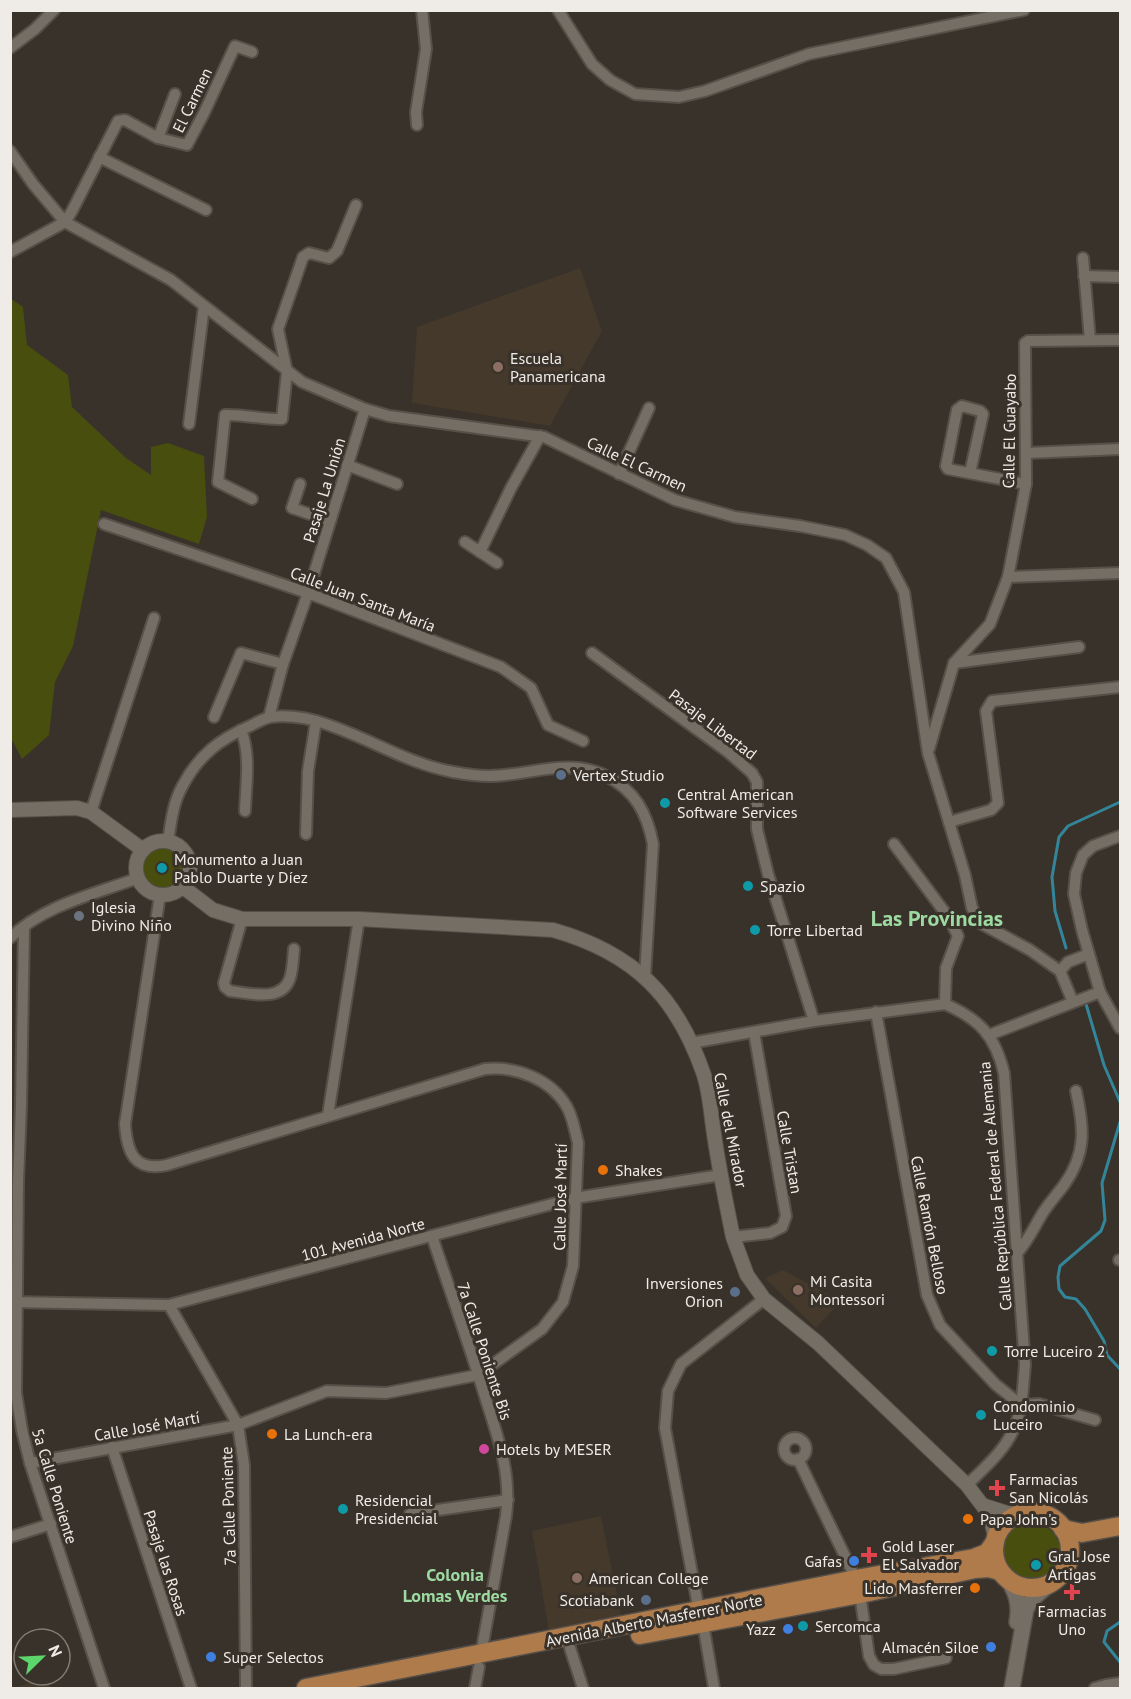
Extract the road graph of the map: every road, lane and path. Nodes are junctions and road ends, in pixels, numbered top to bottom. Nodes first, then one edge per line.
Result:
1 (54, 10) edge
2 (422, 10) edge
3 (558, 10) edge
4 (1024, 10) edge
5 (1011, 12) edge
6 (10, 48) edge
7 (252, 52) dead end
8 (175, 94) dead end
9 (417, 125) dead end
10 (158, 138) junction
11 (10, 151) edge
12 (99, 157) junction
13 (356, 205) dead end
14 (206, 210) dead end
15 (65, 222) junction
16 (10, 252) edge
17 (1083, 258) dead end
18 (1084, 276) junction
19 (1120, 277) edge
20 (204, 306) junction
21 (1090, 340) junction
22 (1120, 340) edge
23 (287, 372) junction
24 (649, 408) dead end
25 (365, 409) junction
26 (189, 424) dead end
27 (540, 436) junction
28 (1120, 449) edge
29 (1027, 453) junction
30 (347, 465) junction
31 (970, 473) junction
32 (619, 474) junction
33 (300, 484) dead end
34 (397, 484) dead end
35 (1026, 484) junction
36 (252, 499) dead end
37 (330, 521) junction
38 (104, 524) dead end
39 (465, 542) dead end
40 (480, 552) junction
41 (497, 563) dead end
42 (1120, 573) edge
43 (1008, 577) junction
44 (308, 593) junction
45 (154, 618) dead end
46 (1079, 647) dead end
47 (592, 653) dead end
48 (954, 663) junction
49 (283, 664) junction
50 (1120, 687) edge
51 (214, 717) dead end
52 (269, 717) junction
53 (316, 721) junction
54 (241, 730) junction
55 (583, 741) dead end
56 (928, 753) junction
57 (10, 810) edge
58 (245, 811) dead end
59 (91, 812) junction
60 (949, 822) junction
61 (306, 834) dead end
62 (1120, 836) edge
63 (168, 842) junction
64 (894, 844) dead end
65 (144, 850) junction
66 (138, 878) junction
67 (183, 886) junction
68 (159, 895) junction
69 (242, 919) junction
70 (359, 919) junction
71 (24, 927) junction
72 (10, 938) edge
73 (294, 949) dead end
74 (1089, 954) junction
75 (1060, 971) junction
76 (645, 976) junction
77 (1100, 992) junction
78 (1073, 1002) junction
79 (945, 1004) junction
80 (876, 1012) junction
81 (814, 1021) junction
82 (1120, 1028) edge
83 (754, 1032) junction
84 (989, 1035) junction
85 (691, 1043) junction
86 (1076, 1091) dead end
87 (16, 1106) edge
88 (328, 1115) junction
89 (721, 1175) junction
90 (14, 1181) edge
91 (575, 1198) junction
92 (432, 1236) junction
93 (733, 1238) junction
94 (1017, 1253) junction
95 (764, 1299) junction
96 (14, 1302) edge
97 (169, 1305) junction
98 (478, 1375) junction
99 (13, 1392) edge
100 (1021, 1405) junction
101 (1095, 1420) dead end
102 (238, 1425) junction
103 (112, 1447) junction
104 (798, 1459) dead end
105 (30, 1463) junction
106 (967, 1485) junction
107 (508, 1500) junction
108 (985, 1506) junction
109 (410, 1514) dead end
110 (1022, 1514) junction
111 (51, 1524) junction
112 (1120, 1526) edge
113 (1063, 1529) junction
114 (10, 1537) edge
115 (1120, 1538) edge
116 (995, 1541) junction
117 (1069, 1558) junction
118 (1004, 1575) junction
119 (1051, 1583) junction
120 (858, 1587) junction
121 (701, 1617) junction
122 (570, 1648) junction
123 (946, 1658) dead end
124 (480, 1660) junction
125 (1120, 1683) edge
126 (104, 1689) edge
127 (191, 1689) edge
128 (246, 1689) edge
129 (306, 1689) edge
130 (369, 1689) edge
131 (475, 1689) edge
132 (583, 1689) edge
133 (714, 1689) edge
134 (1007, 1689) edge
135 (1012, 1689) edge
136 (1095, 1689) edge

1 - 6 street
2 - 9 street
3 - 5 street
4 - 5 street
7 - 10 street, El Carmen
8 - 10 street
10 - 12 street, El Carmen
11 - 15 street
12 - 14 street
12 - 15 street, El Carmen
13 - 23 street
15 - 16 street
15 - 20 street, Calle El Carmen
17 - 18 street
18 - 19 street
18 - 21 street
20 - 23 street, Calle El Carmen
20 - 26 street
21 - 22 street
21 - 29 street, Calle El Guayabo
23 - 25 street, Calle El Carmen
23 - 36 street
24 - 32 street
25 - 27 street, Calle El Carmen
25 - 30 street, Pasaje La Unión
27 - 32 street, Calle El Carmen
27 - 40 street
28 - 29 street
29 - 35 street, Calle El Guayabo
30 - 34 street
30 - 37 street, Pasaje La Unión
31 - 31 street
31 - 35 street
32 - 56 street, Calle El Carmen
33 - 37 street
35 - 43 street, Calle El Guayabo
37 - 44 street, Pasaje La Unión
38 - 44 street, Calle Juan Santa María
39 - 40 street
40 - 41 street
42 - 43 street
43 - 48 street, Calle El Guayabo
44 - 49 street, Pasaje La Unión
44 - 55 street, Calle Juan Santa María
45 - 59 street
46 - 48 street
47 - 81 street, Pasaje Libertad
48 - 56 street, Calle El Guayabo
49 - 51 street
49 - 52 street, Pasaje La Unión
50 - 60 street
52 - 53 street
52 - 54 street
53 - 61 street
53 - 76 street
54 - 58 street
54 - 63 street
56 - 60 street, Calle El Carmen
57 - 59 street
59 - 65 street
60 - 75 street, Calle El Carmen
62 - 74 street
63 - 65 street
63 - 67 street
64 - 79 street
65 - 66 street
66 - 68 street
66 - 71 street
67 - 68 street
67 - 69 street, Calle del Mirador
68 - 88 street, Calle José Martí
69 - 70 street, Calle del Mirador
69 - 73 street
70 - 76 street, Calle del Mirador
70 - 88 street
71 - 72 street
71 - 87 street, 5a Calle Poniente
74 - 75 street
74 - 77 street
75 - 78 street
76 - 85 street, Calle del Mirador
77 - 78 street
77 - 82 street
78 - 84 street
79 - 80 street
79 - 84 street, Calle República Federal de Alemania
80 - 81 street
80 - 100 street, Calle Ramón Belloso
81 - 83 street
83 - 85 street
83 - 93 street, Calle Tristan
84 - 94 street, Calle República Federal de Alemania
85 - 89 street, Calle del Mirador
86 - 94 street
87 - 90 street, 5a Calle Poniente
88 - 91 street, Calle José Martí
89 - 91 street, 101 Avenida Norte
89 - 93 street, Calle del Mirador
90 - 96 street, 5a Calle Poniente
91 - 92 street, 101 Avenida Norte
91 - 98 street, Calle José Martí
92 - 97 street, 101 Avenida Norte
92 - 98 street, 7a Calle Poniente Bis
93 - 95 street, Calle del Mirador
94 - 100 street, Calle República Federal de Alemania
95 - 106 street, Calle del Mirador
95 - 121 street
96 - 97 street, 101 Avenida Norte
96 - 99 street, 5a Calle Poniente
97 - 102 street, 7a Calle Poniente
98 - 102 street, Calle José Martí
98 - 107 street, 7a Calle Poniente Bis
99 - 105 street, 5a Calle Poniente
100 - 101 street
100 - 106 street, Calle República Federal de Alemania
102 - 103 street, Calle José Martí
102 - 128 street, 7a Calle Poniente
103 - 105 street, Calle José Martí
103 - 127 street, Pasaje las Rosas
104 - 120 street
105 - 111 street, 5a Calle Poniente
106 - 108 street, Calle del Mirador
107 - 109 street
107 - 124 street, 7a Calle Poniente Bis
108 - 110 street
108 - 116 street, Calle del Mirador
110 - 113 main road
110 - 116 main road
111 - 114 street
111 - 126 street, 5a Calle Poniente
112 - 113 main road
113 - 117 main road
115 - 117 main road
116 - 118 main road
116 - 120 main road, Avenida Alberto Masferrer Norte
117 - 119 main road
118 - 119 main road
118 - 120 main road, Avenida Alberto Masferrer Norte
118 - 134 main road
119 - 135 main road
120 - 121 main road, Avenida Alberto Masferrer Norte
120 - 123 street
121 - 122 main road, Avenida Alberto Masferrer Norte
121 - 124 main road, Avenida Alberto Masferrer Norte
121 - 133 street
122 - 124 main road, Avenida Alberto Masferrer Norte
122 - 132 street
124 - 129 main road, Avenida Alberto Masferrer Norte
124 - 130 main road, Avenida Alberto Masferrer Norte
124 - 131 street, 7a Calle Poniente Bis
125 - 136 street

